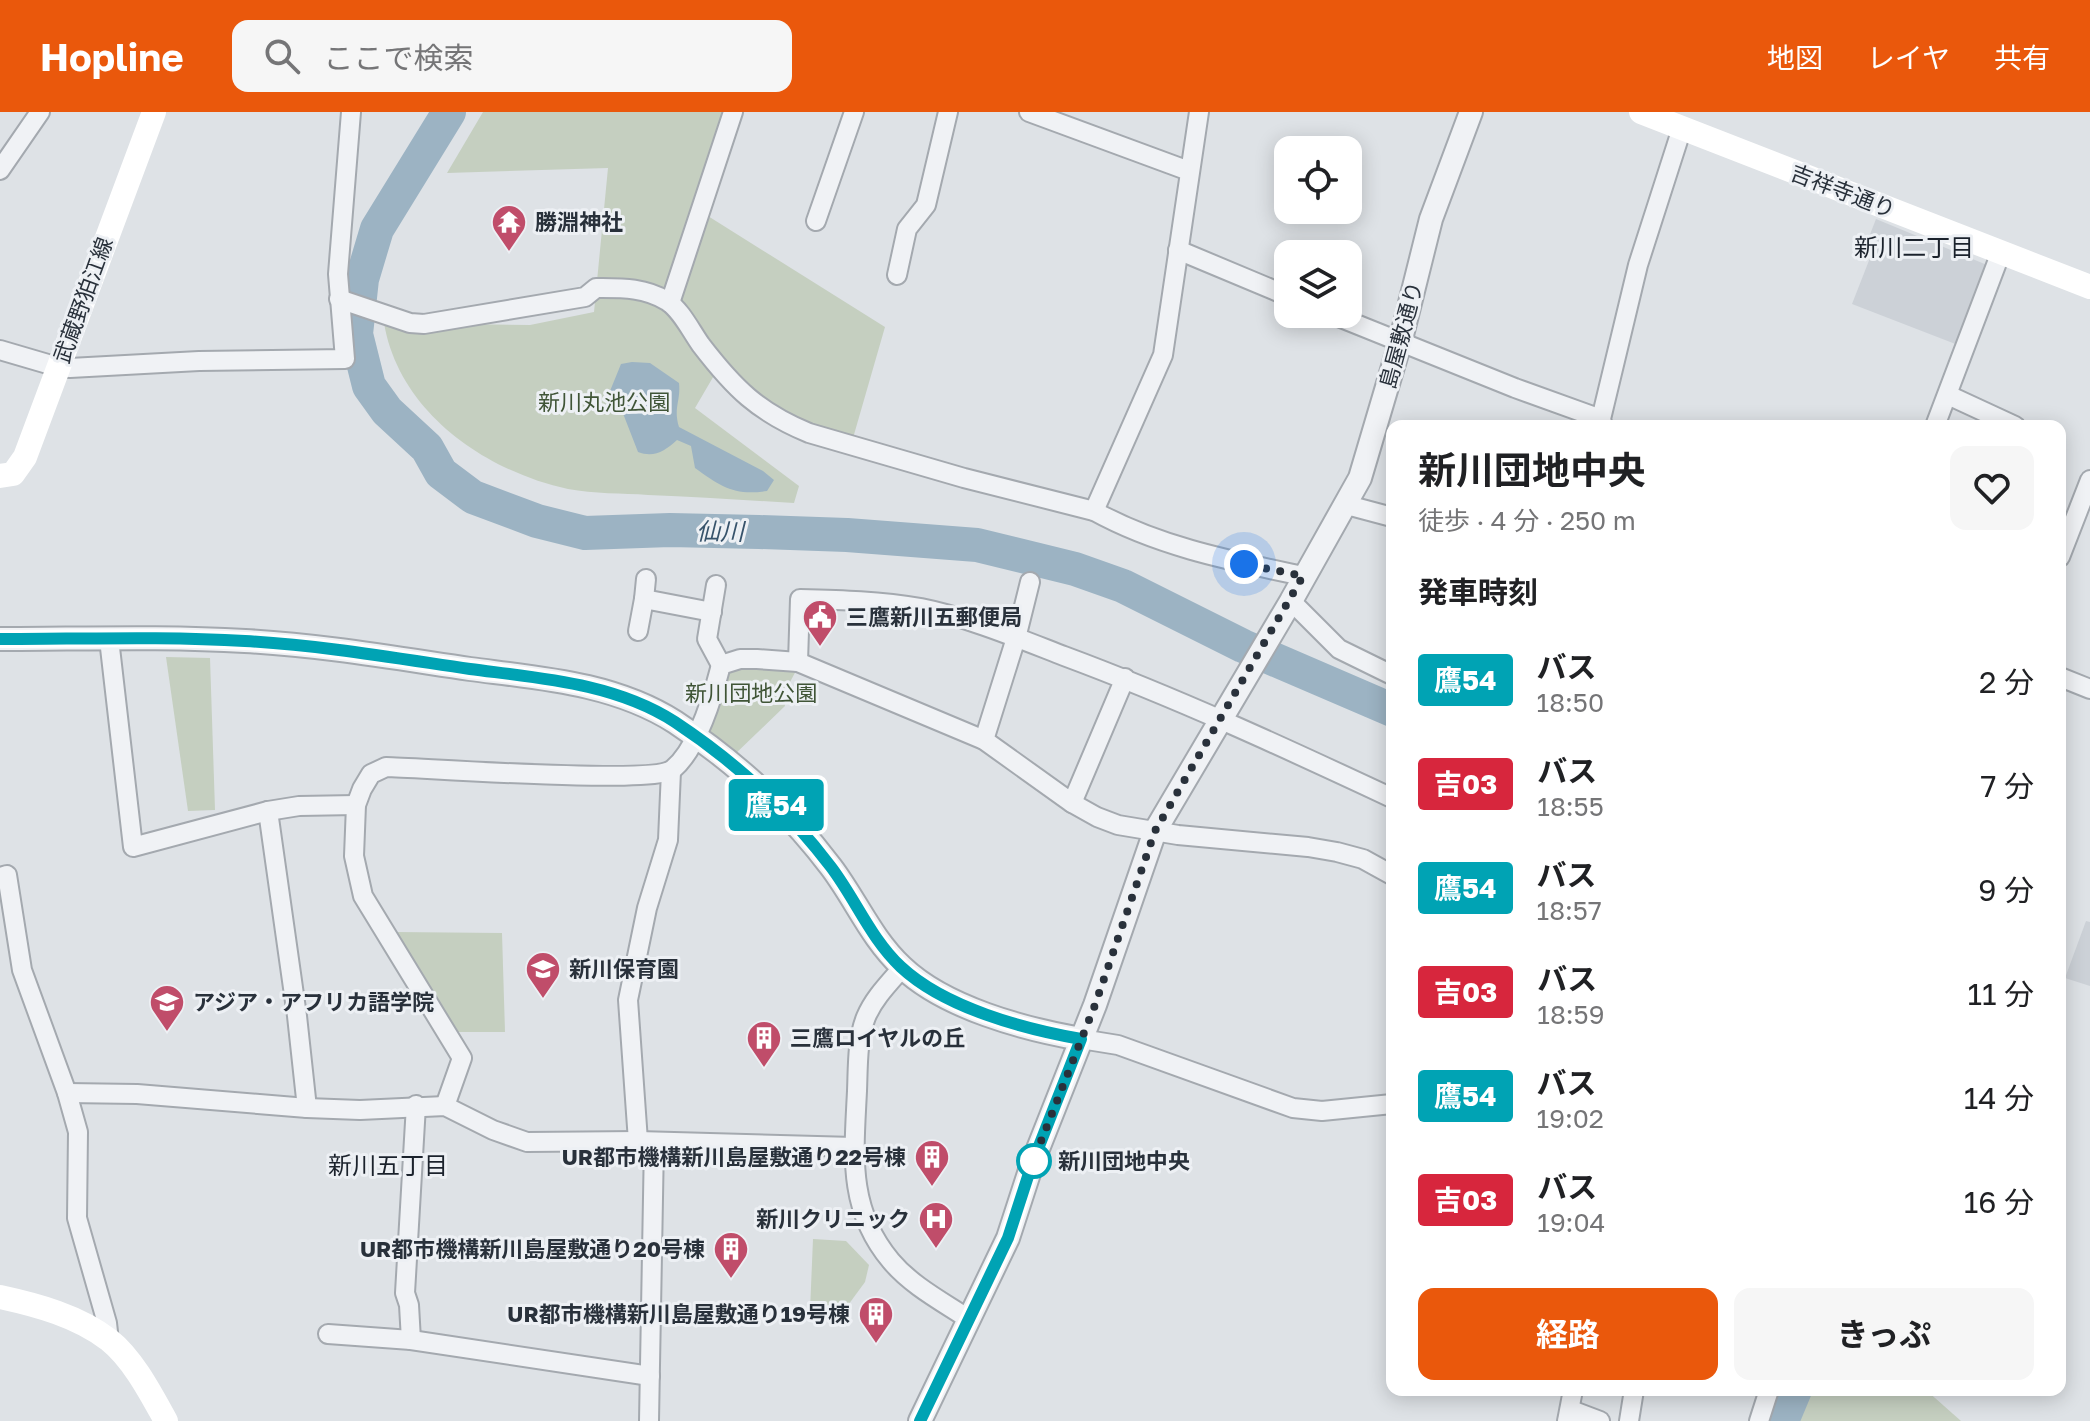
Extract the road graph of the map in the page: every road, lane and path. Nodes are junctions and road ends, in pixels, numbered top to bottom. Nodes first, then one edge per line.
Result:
1 (40, 112) edge
2 (154, 112) edge
3 (351, 112) edge
4 (733, 112) edge
5 (854, 112) edge
6 (948, 112) edge
7 (1029, 112) edge
8 (1199, 112) edge
9 (1471, 112) edge
10 (1663, 118) edge
11 (0, 170) edge
12 (1189, 171) junction
13 (816, 221) dead end
14 (1178, 250) junction
15 (2001, 252) junction
16 (897, 275) dead end
17 (2090, 287) edge
18 (1274, 290) edge
19 (339, 299) junction
20 (670, 303) junction
21 (1362, 327) edge
22 (1400, 343) junction
23 (0, 350) edge
24 (58, 367) junction
25 (1948, 395) junction
26 (1597, 420) edge
27 (1602, 420) edge
28 (1938, 420) edge
29 (2002, 420) edge
30 (0, 476) edge
31 (2090, 480) edge
32 (1347, 505) junction
33 (1094, 511) junction
34 (1386, 515) edge
35 (2066, 542) edge
36 (1303, 576) junction
37 (646, 579) dead end
38 (1030, 582) dead end
39 (716, 585) dead end
40 (644, 599) junction
41 (1291, 601) junction
42 (712, 612) junction
43 (638, 631) dead end
44 (1016, 638) junction
45 (0, 639) edge
46 (109, 639) junction
47 (798, 662) junction
48 (721, 665) junction
49 (1386, 672) edge
50 (1125, 678) junction
51 (2066, 679) edge
52 (2090, 689) edge
53 (1221, 717) junction
54 (695, 737) junction
55 (984, 740) junction
56 (671, 771) junction
57 (1386, 795) edge
58 (1072, 803) junction
59 (356, 805) junction
60 (268, 811) junction
61 (1155, 831) junction
62 (1386, 872) edge
63 (0, 877) edge
64 (902, 968) junction
65 (1081, 1039) junction
66 (67, 1093) junction
67 (416, 1105) junction
68 (1386, 1105) edge
69 (445, 1106) junction
70 (307, 1108) junction
71 (646, 1142) junction
72 (854, 1147) junction
73 (0, 1297) edge
74 (970, 1320) junction
75 (328, 1334) dead end
76 (411, 1340) junction
77 (109, 1341) junction
78 (650, 1376) junction
79 (1572, 1396) edge
80 (1633, 1396) edge
81 (1767, 1396) edge
82 (1569, 1416) edge
83 (166, 1421) edge
84 (649, 1421) edge
85 (920, 1421) edge
86 (1600, 1421) edge
87 (1629, 1421) edge
88 (1759, 1421) edge

1 - 11 street
2 - 24 main road, 武蔵野狛江線
3 - 19 street
4 - 20 street
5 - 13 street
6 - 16 street
7 - 12 street
8 - 12 street
9 - 22 street, 島屋敷通り
10 - 15 main road, 吉祥寺通り
10 - 27 street
12 - 14 street
14 - 18 street
14 - 33 street
15 - 17 main road, 吉祥寺通り
15 - 25 street
19 - 20 street
19 - 24 street
20 - 33 street
21 - 22 street
22 - 26 street
22 - 32 street, 島屋敷通り
23 - 24 street
24 - 30 main road, 武蔵野狛江線
25 - 28 street
25 - 29 street
31 - 35 street
32 - 34 street
32 - 36 street, 島屋敷通り
33 - 36 street
36 - 41 street, 島屋敷通り
37 - 40 street
38 - 44 street
39 - 42 street
40 - 42 street
40 - 43 street
41 - 49 street
41 - 53 street, 島屋敷通り
42 - 48 street
44 - 47 street
44 - 50 street
44 - 55 street
45 - 46 street
46 - 54 street
46 - 60 street
47 - 48 street
47 - 55 street
48 - 54 street
50 - 53 street
50 - 58 street
51 - 52 street
53 - 57 street
53 - 61 street, 島屋敷通り
54 - 56 street
54 - 64 street
55 - 58 street
56 - 59 street
56 - 71 street
58 - 61 street
59 - 60 street
59 - 69 street
60 - 70 street
61 - 62 street
61 - 65 street, 島屋敷通り
63 - 66 street
64 - 65 street
64 - 72 street
65 - 68 street
65 - 74 street, 島屋敷通り
66 - 70 street
66 - 77 street
67 - 69 street
67 - 70 street
67 - 76 street
69 - 71 street
71 - 72 street
71 - 78 street
72 - 74 street
73 - 77 main road
74 - 85 street, 島屋敷通り
75 - 76 street
76 - 78 street
77 - 83 main road
78 - 84 street
79 - 82 street
80 - 87 street
81 - 88 street
82 - 86 street

